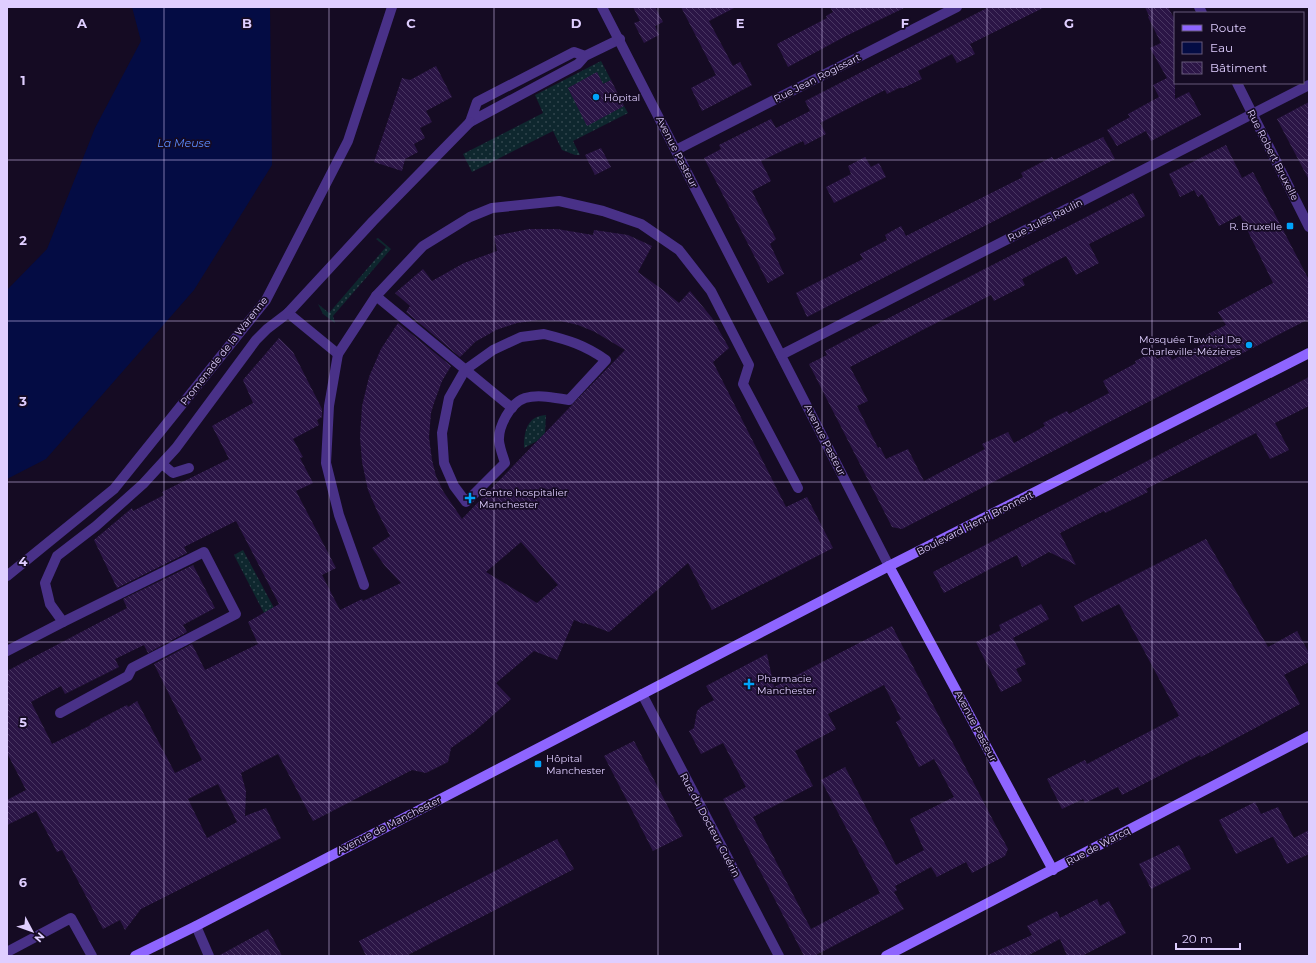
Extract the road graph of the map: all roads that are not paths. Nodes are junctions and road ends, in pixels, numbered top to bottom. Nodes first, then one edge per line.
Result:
1 (392, 7) edge
2 (602, 7) edge
3 (957, 7) edge
4 (620, 39) junction
5 (585, 56) junction
6 (1238, 84) edge
7 (1309, 85) edge
8 (1253, 114) junction
9 (470, 122) junction
10 (676, 150) junction
11 (1309, 227) edge
12 (376, 296) junction
13 (288, 313) junction
14 (1309, 353) edge
15 (338, 354) junction
16 (781, 355) junction
17 (465, 370) junction
18 (512, 408) junction
19 (162, 464) junction
20 (189, 468) dead end
21 (798, 488) dead end
22 (889, 566) junction
23 (7, 576) edge
24 (364, 585) dead end
25 (62, 622) junction
26 (7, 651) edge
27 (642, 694) junction
28 (60, 713) dead end
29 (1309, 736) edge
30 (1053, 870) junction
31 (196, 926) junction
32 (7, 952) edge
33 (92, 956) edge
34 (135, 956) edge
35 (209, 956) edge
36 (779, 956) edge
37 (886, 956) edge

1 - 23 street, Promenade de la Warenne
2 - 4 street, Avenue Pasteur
3 - 10 street, Rue Jean Rogissart
4 - 5 street
4 - 10 street, Avenue Pasteur
5 - 9 street
5 - 9 street
6 - 8 street, Rue Robert Bruxelle
7 - 8 street, Rue Jules Raulin
8 - 11 street, Rue Robert Bruxelle
8 - 16 street, Rue Jules Raulin
9 - 13 street
10 - 16 street, Avenue Pasteur
12 - 15 street
12 - 17 street
12 - 21 street
13 - 15 street
13 - 19 street
14 - 22 main road, Boulevard Henri Bronnert
15 - 24 street
16 - 22 street, Avenue Pasteur
17 - 18 street
17 - 18 street
17 - 18 street
19 - 20 street
19 - 25 street
22 - 27 main road, Boulevard Henri Bronnert
22 - 30 main road, Avenue Pasteur
25 - 26 street
25 - 28 street
27 - 31 main road, Avenue de Manchester
27 - 36 street, Rue du Docteur Guérin
29 - 30 main road, Rue de Warcq
30 - 37 main road, Rue de Warcq
31 - 34 main road, Avenue de Manchester
31 - 35 street
32 - 33 street

